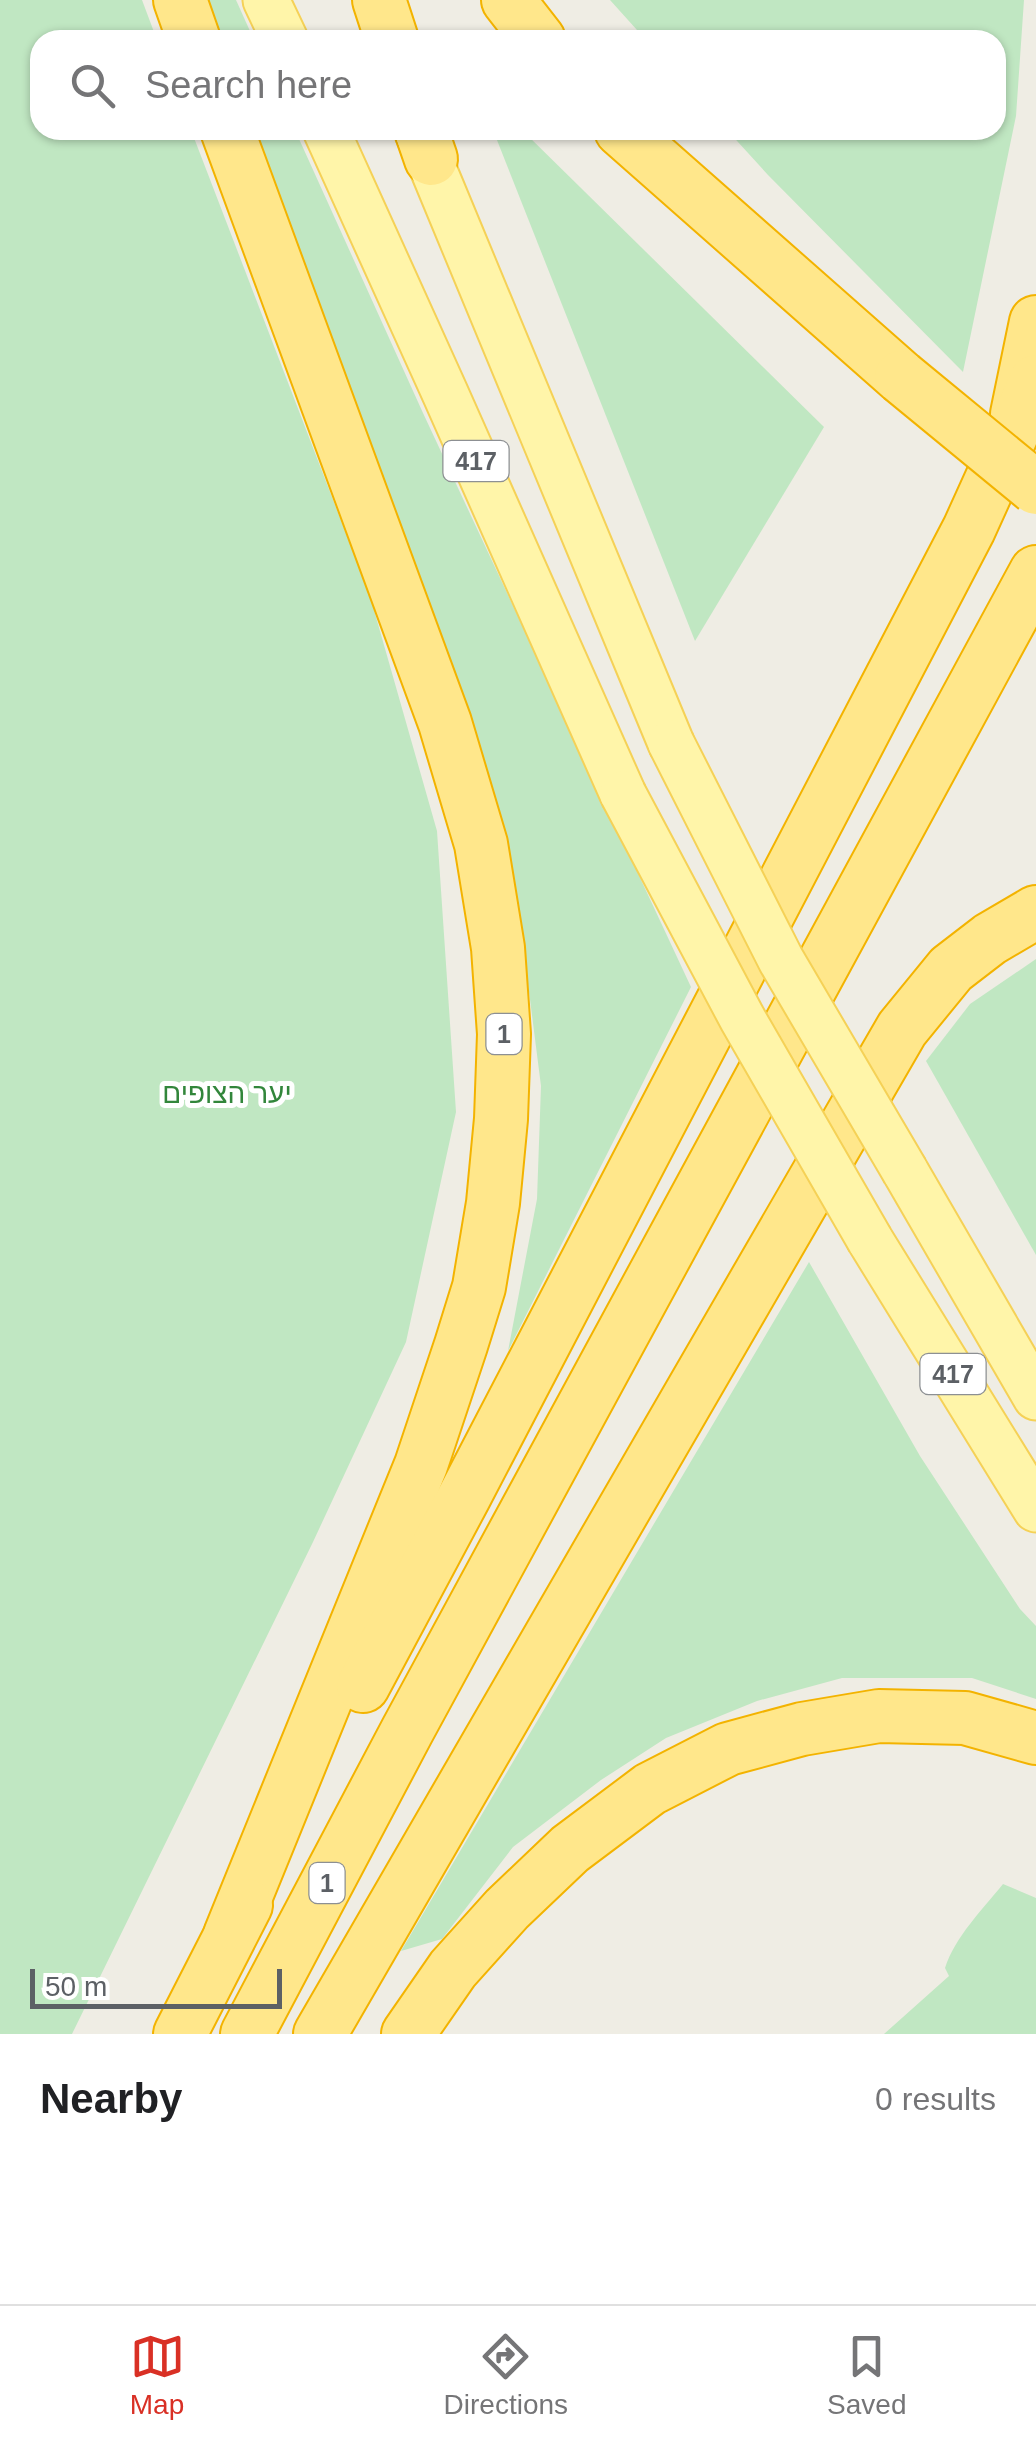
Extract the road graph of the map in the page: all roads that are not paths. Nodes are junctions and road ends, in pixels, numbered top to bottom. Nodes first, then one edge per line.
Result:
1 (180, 0) edge
2 (266, 0) edge
3 (357, 0) edge
4 (380, 0) edge
5 (508, 0) edge
6 (190, 30) edge
7 (280, 30) edge
8 (370, 30) edge
9 (389, 30) edge
10 (531, 30) edge
11 (231, 140) edge
12 (331, 140) edge
13 (423, 140) edge
14 (632, 140) edge
15 (1036, 322) edge
16 (1036, 381) edge
17 (1013, 432) junction
18 (1036, 488) edge
19 (1036, 572) edge
20 (1036, 912) edge
21 (1036, 1396) edge
22 (1036, 1509) edge
23 (1036, 1738) edge
24 (230, 1935) junction
25 (180, 2034) edge
26 (247, 2034) edge
27 (320, 2034) edge
28 (408, 2034) edge

1 - 6 highway
2 - 7 main road
3 - 8 main road
4 - 9 highway
5 - 10 highway
11 - 24 highway, 1
12 - 22 main road, 417, bridge
13 - 21 main road, 417, bridge
14 - 18 highway, bridge
15 - 17 highway
16 - 17 highway
17 - 24 highway
19 - 26 highway, 1
20 - 27 highway
23 - 28 highway
24 - 25 highway, 1

